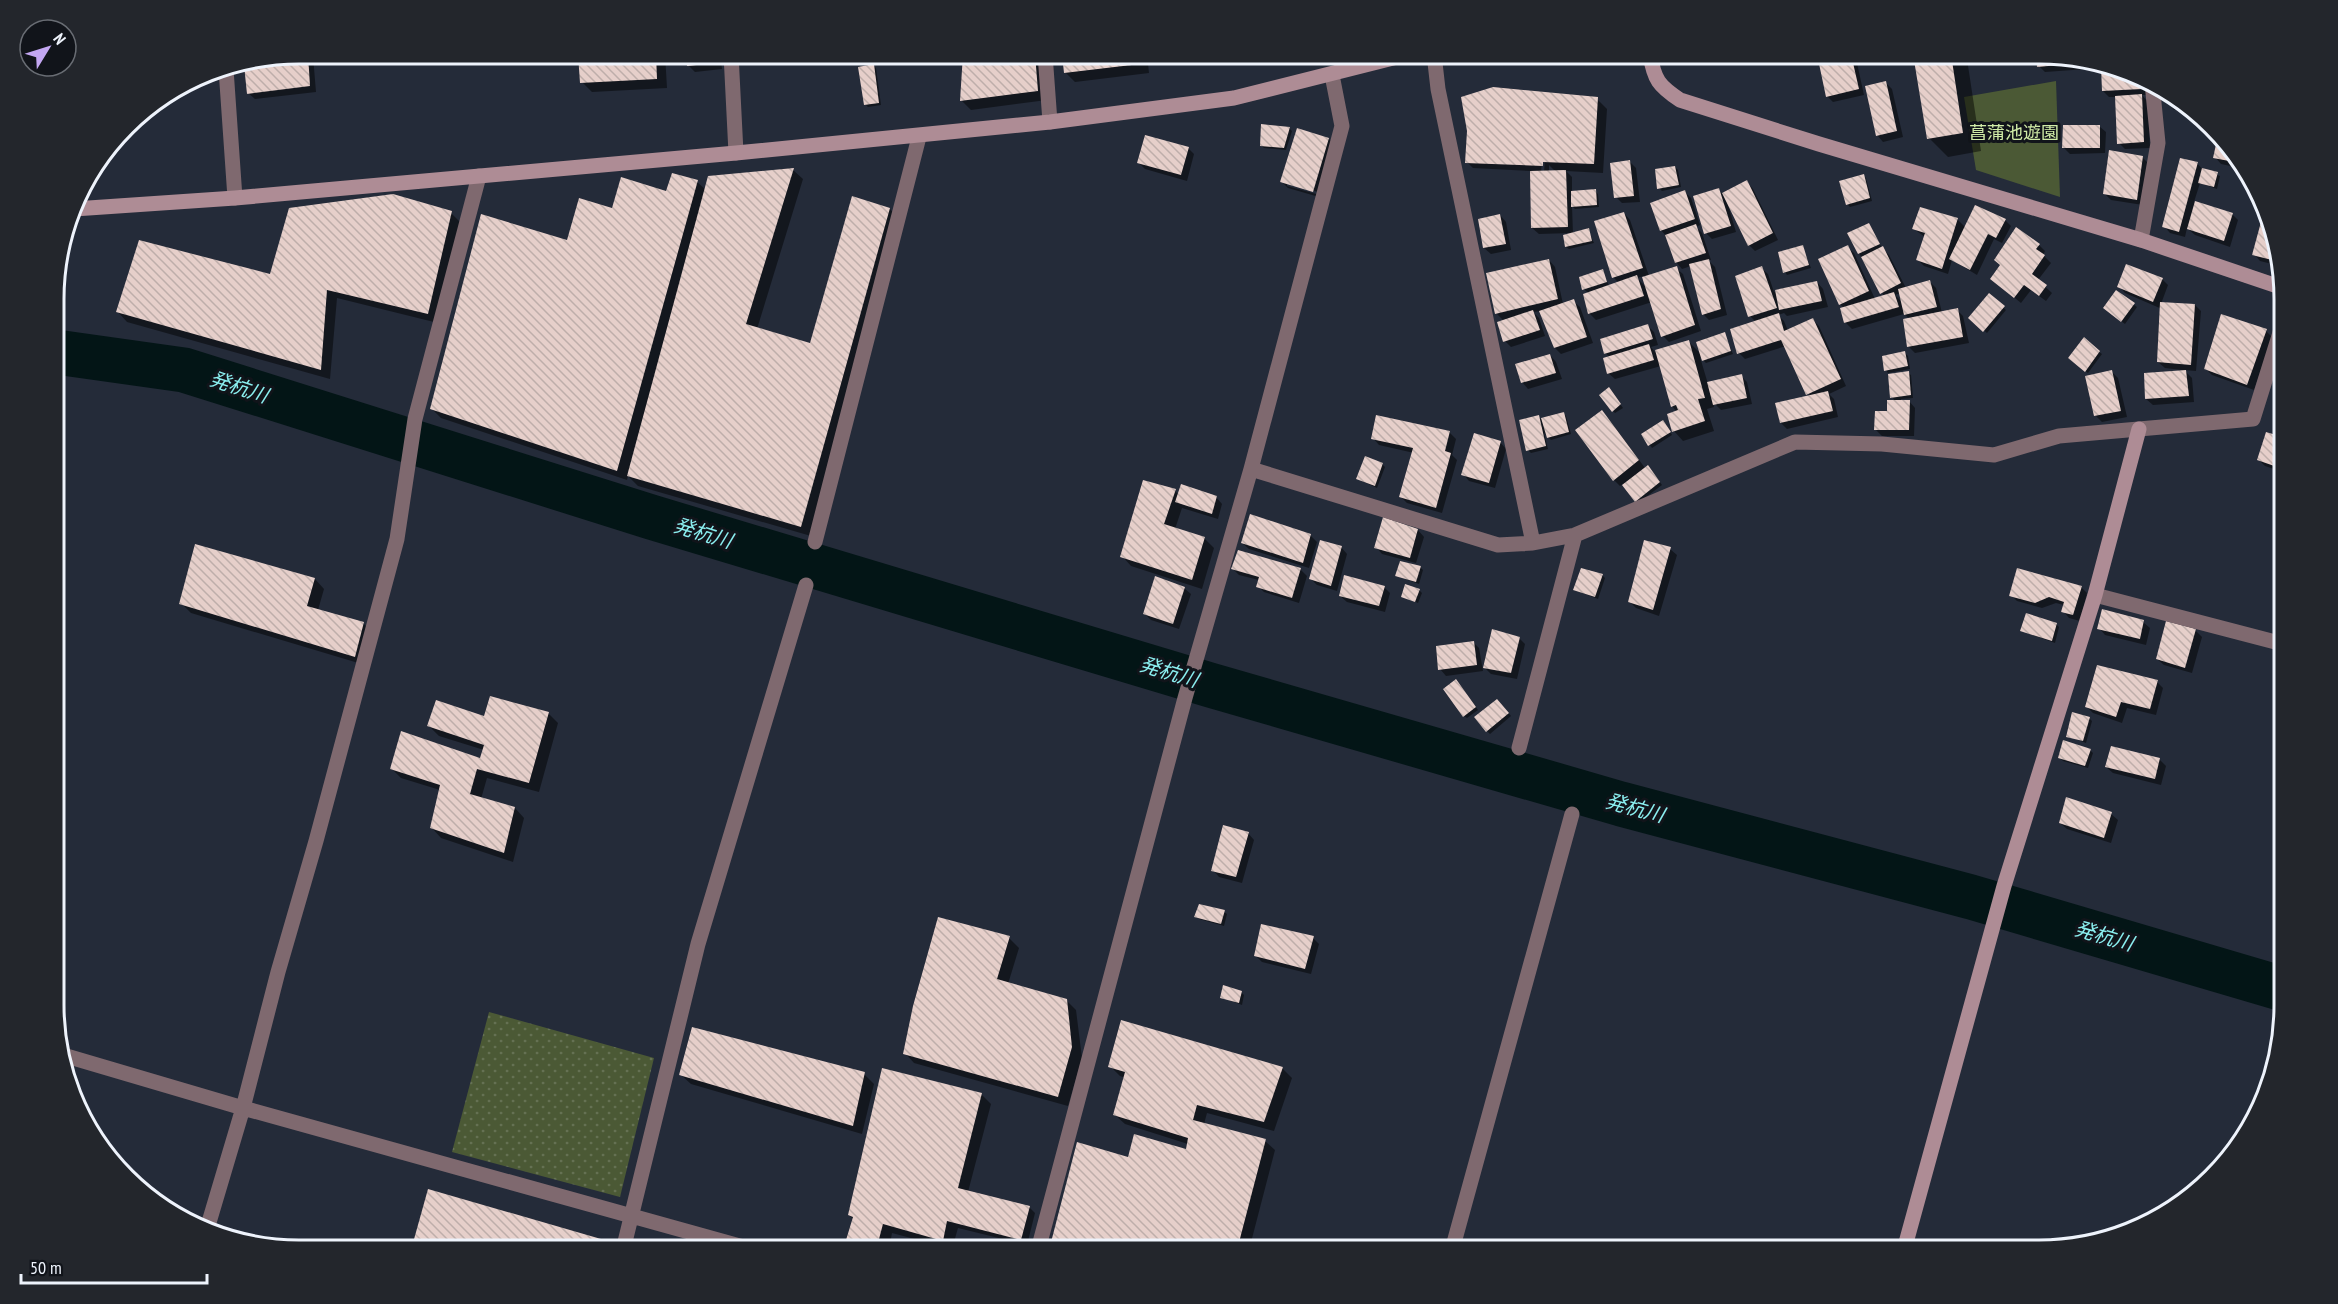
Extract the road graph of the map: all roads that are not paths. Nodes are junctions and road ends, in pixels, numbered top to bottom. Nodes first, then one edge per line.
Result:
1 (732, 64) edge
2 (1046, 64) edge
3 (1372, 64) edge
4 (1435, 64) edge
5 (1652, 64) edge
6 (1332, 75) junction
7 (227, 76) edge
8 (2153, 95) edge
9 (1050, 122) junction
10 (919, 137) junction
11 (736, 153) junction
12 (479, 176) junction
13 (235, 198) junction
14 (83, 208) edge
15 (2141, 240) junction
16 (2273, 285) edge
17 (2274, 352) edge
18 (2139, 429) junction
19 (1251, 469) junction
20 (1575, 535) junction
21 (815, 542) dead end
22 (1533, 543) junction
23 (806, 585) dead end
24 (2095, 594) junction
25 (2274, 642) edge
26 (1520, 748) dead end
27 (1572, 814) dead end
28 (71, 1057) edge
29 (243, 1108) junction
30 (633, 1218) junction
31 (209, 1222) edge
32 (626, 1240) edge
33 (716, 1240) edge
34 (1041, 1240) edge
35 (1455, 1240) edge
36 (1907, 1240) edge

1 - 11 street
2 - 9 street
3 - 6 street
4 - 22 street
5 - 15 street
6 - 9 street
6 - 19 street
7 - 13 street
8 - 15 street
9 - 10 street
10 - 11 street
10 - 21 street
11 - 12 street
12 - 13 street
12 - 29 street
13 - 14 street
15 - 16 street
17 - 18 street
18 - 20 street
18 - 24 street
19 - 22 street
19 - 34 street
20 - 22 street
20 - 26 street
23 - 30 street
24 - 25 street
24 - 36 street
27 - 35 street
28 - 29 street
29 - 30 street
29 - 31 street
30 - 32 street
30 - 33 street

